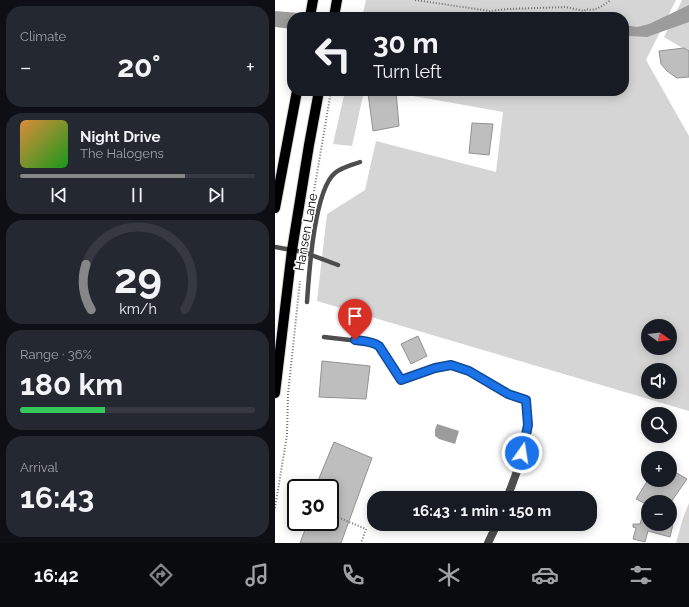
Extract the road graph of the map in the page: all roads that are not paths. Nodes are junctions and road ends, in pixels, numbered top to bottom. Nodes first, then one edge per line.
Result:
1 (313, 0) edge
2 (337, 0) edge
3 (311, 12) edge
4 (335, 12) edge
5 (296, 96) edge
6 (318, 96) edge
7 (360, 162) dead end
8 (275, 208) edge
9 (275, 247) edge
10 (292, 250) junction
11 (311, 254) junction
12 (338, 265) dead end
13 (307, 302) dead end
14 (324, 337) dead end
15 (275, 393) edge
16 (526, 400) joint
17 (510, 491) edge
18 (494, 531) edge
19 (488, 543) edge

1 - 3 main road
2 - 4 main road
5 - 8 main road
6 - 10 main road
7 - 11 lane, Hansen Lane
9 - 10 lane
10 - 11 lane
10 - 15 main road
11 - 12 lane
11 - 13 lane, Hansen Lane
14 - 16 lane
16 - 17 street
18 - 19 street

